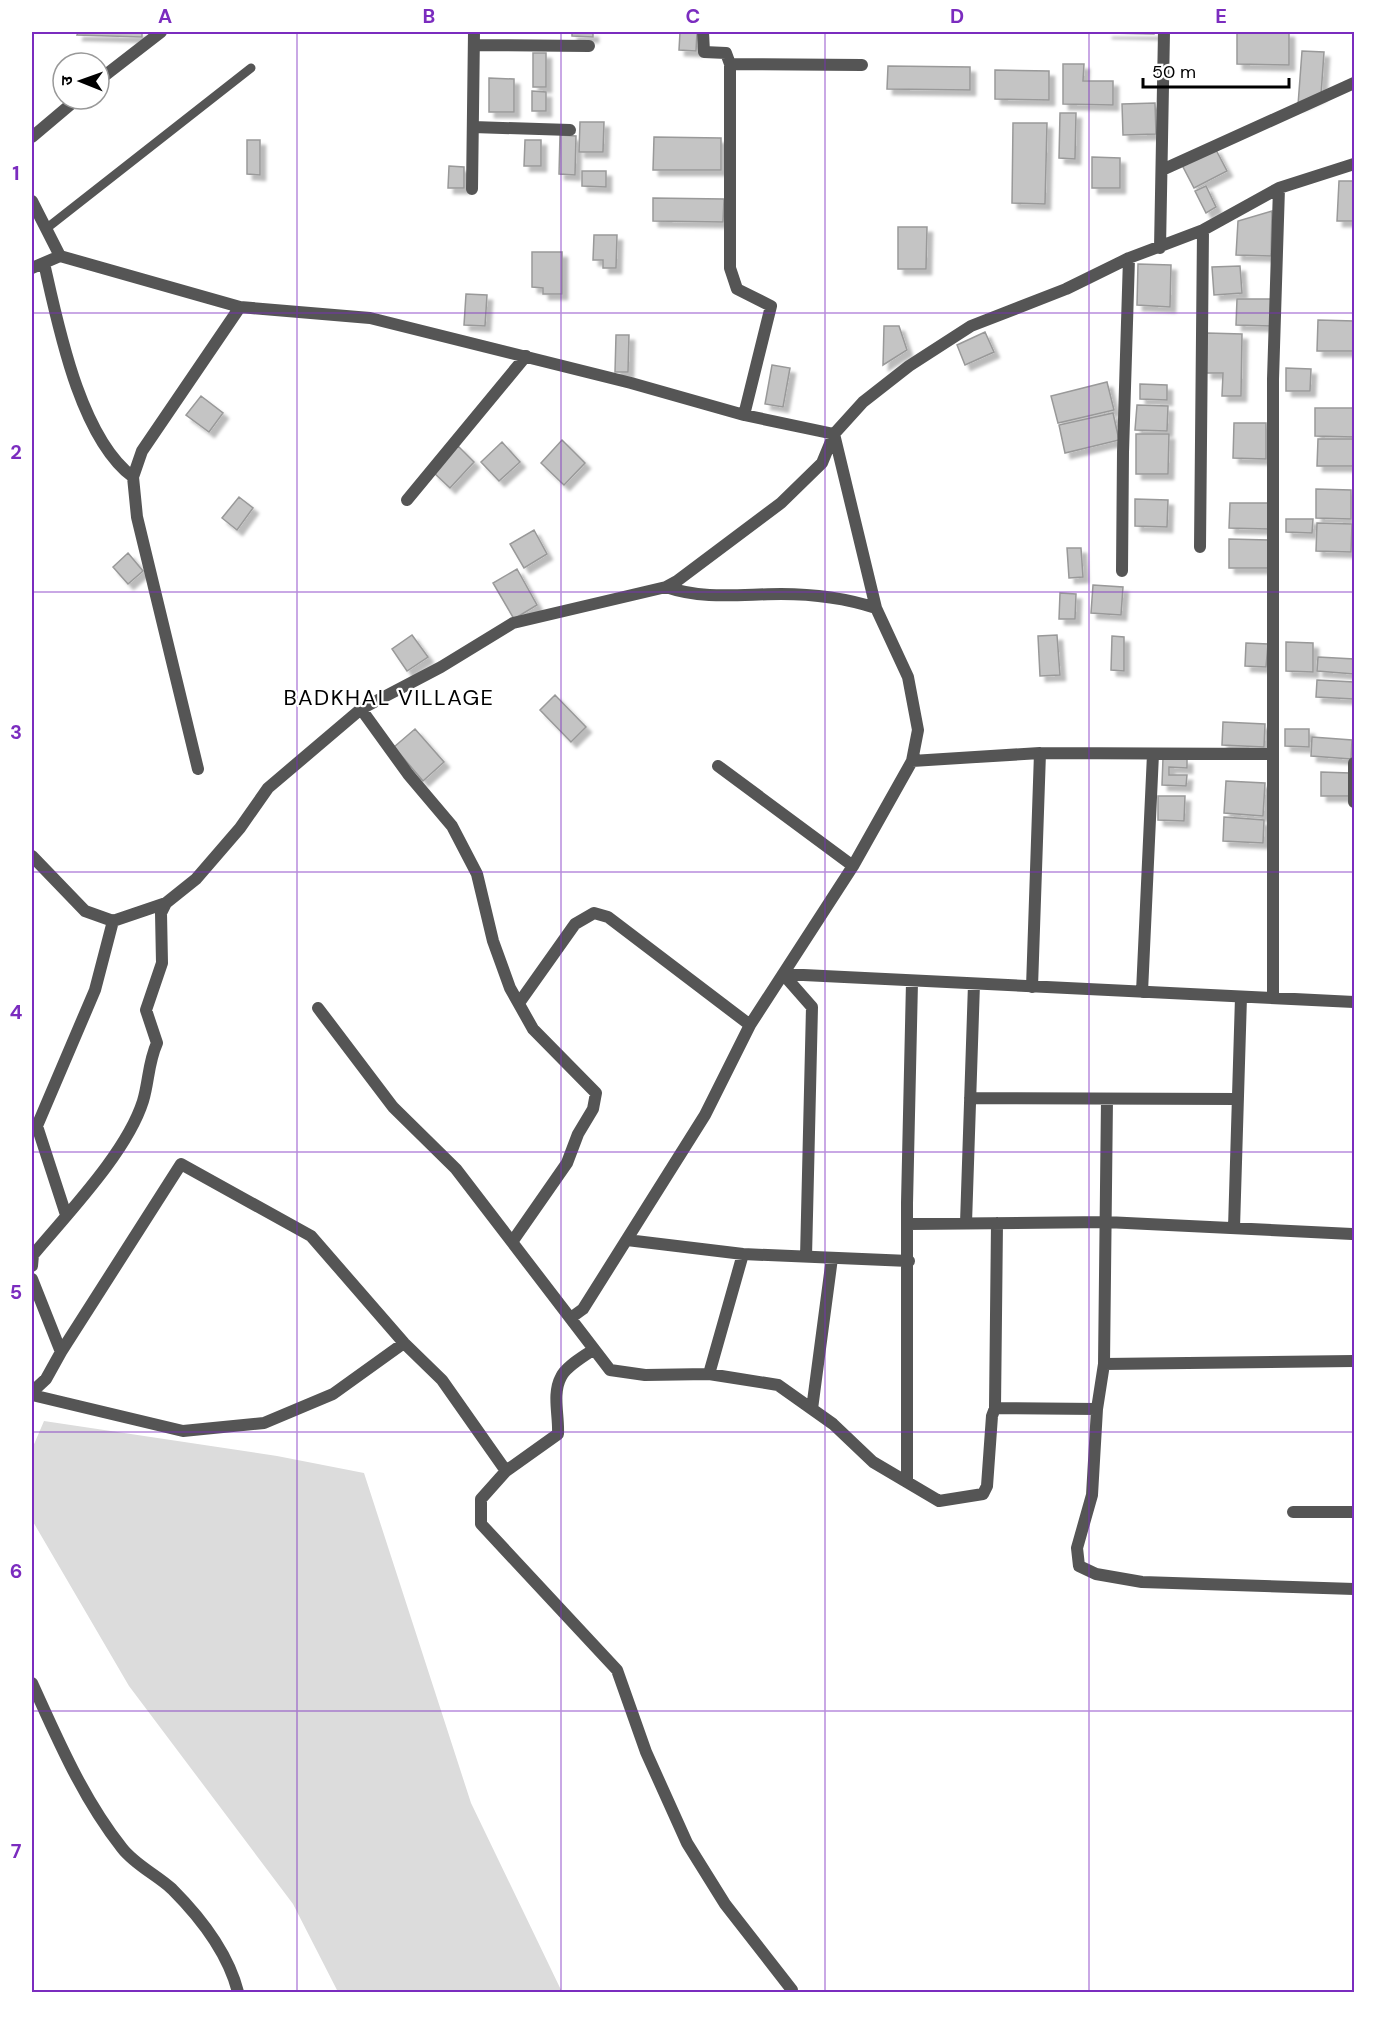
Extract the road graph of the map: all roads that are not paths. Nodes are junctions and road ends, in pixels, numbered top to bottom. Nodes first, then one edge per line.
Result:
1 (161, 32) edge
2 (474, 32) edge
3 (703, 32) edge
4 (1164, 32) edge
5 (474, 45) junction
6 (589, 46) dead end
7 (730, 64) junction
8 (862, 65) dead end
9 (251, 68) dead end
10 (111, 71) edge
11 (1354, 82) edge
12 (63, 111) edge
13 (473, 127) junction
14 (570, 130) dead end
15 (32, 137) edge
16 (1354, 164) edge
17 (1162, 170) junction
18 (1279, 188) junction
19 (472, 189) dead end
20 (32, 201) edge
21 (47, 228) junction
22 (1203, 230) junction
23 (1161, 248) junction
24 (60, 256) junction
25 (1129, 258) junction
26 (44, 263) junction
27 (32, 268) edge
28 (240, 307) junction
29 (526, 356) junction
30 (744, 416) junction
31 (834, 434) junction
32 (133, 477) junction
33 (407, 500) dead end
34 (1200, 547) dead end
35 (1122, 571) dead end
36 (666, 587) junction
37 (876, 608) junction
38 (361, 709) junction
39 (1040, 753) junction
40 (1153, 754) junction
41 (1273, 754) junction
42 (912, 761) junction
43 (1354, 763) edge
44 (718, 766) dead end
45 (198, 769) dead end
46 (1354, 802) edge
47 (32, 856) edge
48 (852, 866) junction
49 (166, 903) junction
50 (113, 921) junction
51 (783, 974) junction
52 (912, 982) junction
53 (974, 984) junction
54 (1032, 987) junction
55 (1142, 992) junction
56 (1241, 997) junction
57 (1273, 998) junction
58 (1354, 1002) edge
59 (519, 1003) junction
60 (318, 1008) dead end
61 (750, 1024) junction
62 (970, 1098) junction
63 (1107, 1099) junction
64 (1238, 1099) junction
65 (66, 1215) junction
66 (1106, 1222) junction
67 (997, 1223) junction
68 (908, 1224) junction
69 (966, 1224) junction
70 (1234, 1228) junction
71 (1352, 1234) dead end
72 (627, 1240) junction
73 (512, 1242) junction
74 (743, 1254) junction
75 (806, 1257) junction
76 (832, 1258) junction
77 (909, 1261) junction
78 (32, 1266) edge
79 (32, 1279) edge
80 (572, 1317) junction
81 (404, 1343) junction
82 (594, 1349) junction
83 (61, 1352) junction
84 (1354, 1361) edge
85 (1104, 1364) junction
86 (709, 1374) junction
87 (32, 1394) edge
88 (995, 1408) junction
89 (812, 1409) junction
90 (1097, 1409) junction
91 (506, 1472) junction
92 (907, 1482) junction
93 (1293, 1512) dead end
94 (1354, 1512) edge
95 (1354, 1589) edge
96 (32, 1683) edge
97 (792, 1990) dead end
98 (238, 1992) edge

1 - 10 street
2 - 5 street
3 - 7 street
4 - 17 street
5 - 6 street
5 - 13 street
7 - 8 street
7 - 30 street
9 - 21 lane
11 - 17 street
12 - 15 street
13 - 14 street
13 - 19 street
16 - 18 street
17 - 23 street
18 - 22 street
18 - 41 street
20 - 21 street
21 - 24 street
22 - 23 street
22 - 34 street
23 - 25 street
24 - 26 street
24 - 28 street
25 - 31 street
25 - 35 street
26 - 27 street
26 - 32 street
28 - 29 street
28 - 32 street
29 - 30 street
29 - 33 street
30 - 31 street
31 - 36 street
31 - 37 street
32 - 45 street
36 - 37 street
36 - 38 street
37 - 42 street
38 - 49 street
38 - 59 street
39 - 40 street
39 - 42 street
39 - 54 street
40 - 41 street
40 - 55 street
41 - 57 street
42 - 48 street
43 - 46 street
44 - 48 street
47 - 50 street
48 - 51 street
49 - 50 street
49 - 65 street
50 - 65 street
51 - 52 street
51 - 61 street
51 - 75 street
52 - 53 street
52 - 68 street
53 - 54 street
53 - 62 street
54 - 55 street
55 - 56 street
56 - 57 street
56 - 64 street
57 - 58 street
59 - 61 street
59 - 73 street
60 - 73 street
61 - 72 street
62 - 63 street
62 - 69 street
63 - 64 street
63 - 66 street
64 - 70 street
65 - 78 street
66 - 67 street
66 - 70 street
66 - 85 street
67 - 69 street
67 - 88 street
68 - 69 street
68 - 77 street
70 - 71 street
72 - 74 street
72 - 80 street
73 - 80 street
74 - 75 street
74 - 86 street
75 - 76 street
76 - 77 street
76 - 89 street
77 - 92 street
79 - 83 street
80 - 82 street
81 - 83 street
81 - 87 street
81 - 91 street
82 - 86 street
82 - 91 street
83 - 87 street
84 - 85 street
85 - 90 street
86 - 89 street
88 - 90 street
88 - 92 street
89 - 92 street
90 - 95 street
91 - 97 street
93 - 94 street
96 - 98 street

